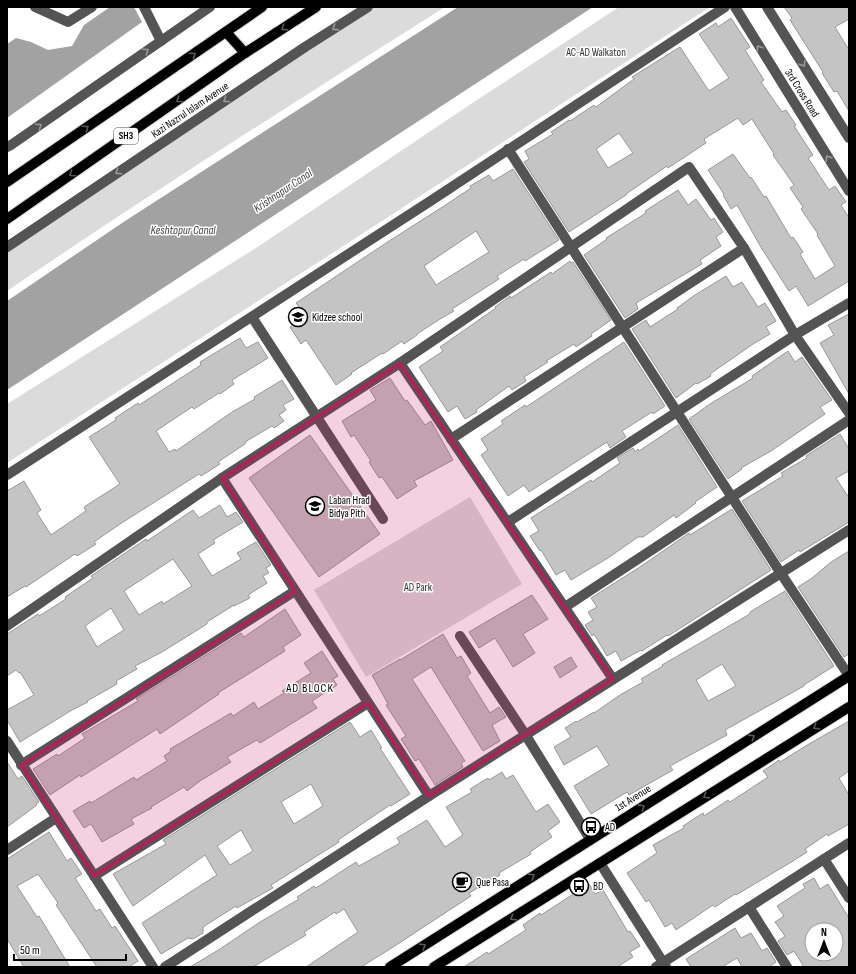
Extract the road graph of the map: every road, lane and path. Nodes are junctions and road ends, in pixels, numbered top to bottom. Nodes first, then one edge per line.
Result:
1 (92, 7) edge
2 (144, 7) edge
3 (210, 7) edge
4 (262, 7) edge
5 (316, 7) edge
6 (368, 7) edge
7 (725, 7) edge
8 (735, 7) edge
9 (767, 7) edge
10 (38, 8) edge
11 (226, 32) junction
12 (161, 41) junction
13 (246, 53) junction
14 (849, 138) edge
15 (7, 147) edge
16 (508, 149) junction
17 (7, 182) edge
18 (849, 191) edge
19 (7, 219) edge
20 (7, 246) edge
21 (571, 247) junction
22 (744, 248) junction
23 (849, 303) edge
24 (252, 317) junction
25 (622, 327) junction
26 (795, 335) junction
27 (400, 363) junction
28 (677, 412) junction
29 (849, 413) edge
30 (316, 417) junction
31 (849, 420) edge
32 (452, 439) junction
33 (7, 475) edge
34 (222, 478) junction
35 (732, 497) junction
36 (383, 519) dead end
37 (508, 522) junction
38 (849, 530) edge
39 (781, 573) junction
40 (295, 591) junction
41 (565, 607) junction
42 (7, 626) edge
43 (460, 636) dead end
44 (849, 676) edge
45 (613, 679) junction
46 (368, 703) junction
47 (849, 707) edge
48 (525, 734) junction
49 (7, 741) edge
50 (21, 765) junction
51 (429, 796) junction
52 (56, 818) junction
53 (590, 839) junction
54 (849, 842) edge
55 (7, 850) edge
56 (824, 859) junction
57 (600, 863) junction
58 (94, 876) junction
59 (849, 898) edge
60 (749, 907) junction
61 (662, 966) edge
62 (153, 967) edge
63 (165, 967) edge
64 (390, 967) edge
65 (434, 967) edge
66 (788, 967) edge

1 - 10 street
2 - 12 street
3 - 12 street
4 - 11 main road, SH3
5 -> 13 main road, Kazi Nazrul Islam Avenue / SH3
6 -> 20 street, Kazi Nazrul Islam Avenue
7 - 16 street
18 -> 8 street, 3rd Cross Road
9 -> 14 street, 3rd Cross Road
11 - 13 main road
17 -> 11 main road, SH3
15 -> 12 street
13 -> 19 main road, Kazi Nazrul Islam Avenue / SH3
16 - 21 street
16 - 24 street
21 - 22 street
21 - 25 street
21 - 27 street
22 - 25 street
22 - 26 street
23 - 26 street
24 - 30 street
24 - 33 street
25 - 28 street
25 - 32 street
26 - 28 street
26 - 29 street
27 - 30 street
27 - 32 street
28 - 35 street
28 - 37 street
30 - 34 street
30 - 36 street
31 - 35 street
32 - 37 street
34 - 40 street
34 - 42 street
35 - 39 street
35 - 41 street
37 - 41 street
38 - 39 street
39 - 44 street
39 - 45 street
40 - 46 street
40 - 50 street
41 - 45 street
43 - 48 street
53 -> 44 main road, 1st Avenue
45 - 48 street
46 - 51 street
46 - 58 street
47 -> 57 main road
48 - 51 street
48 - 53 street
49 - 50 street
50 - 52 street
51 - 63 street
52 - 55 street
52 - 58 street
64 -> 53 main road, 1st Avenue
54 - 56 street
56 - 59 street
56 - 60 street
57 - 61 street
57 -> 65 main road
58 - 62 street
60 - 61 street
60 - 66 street

